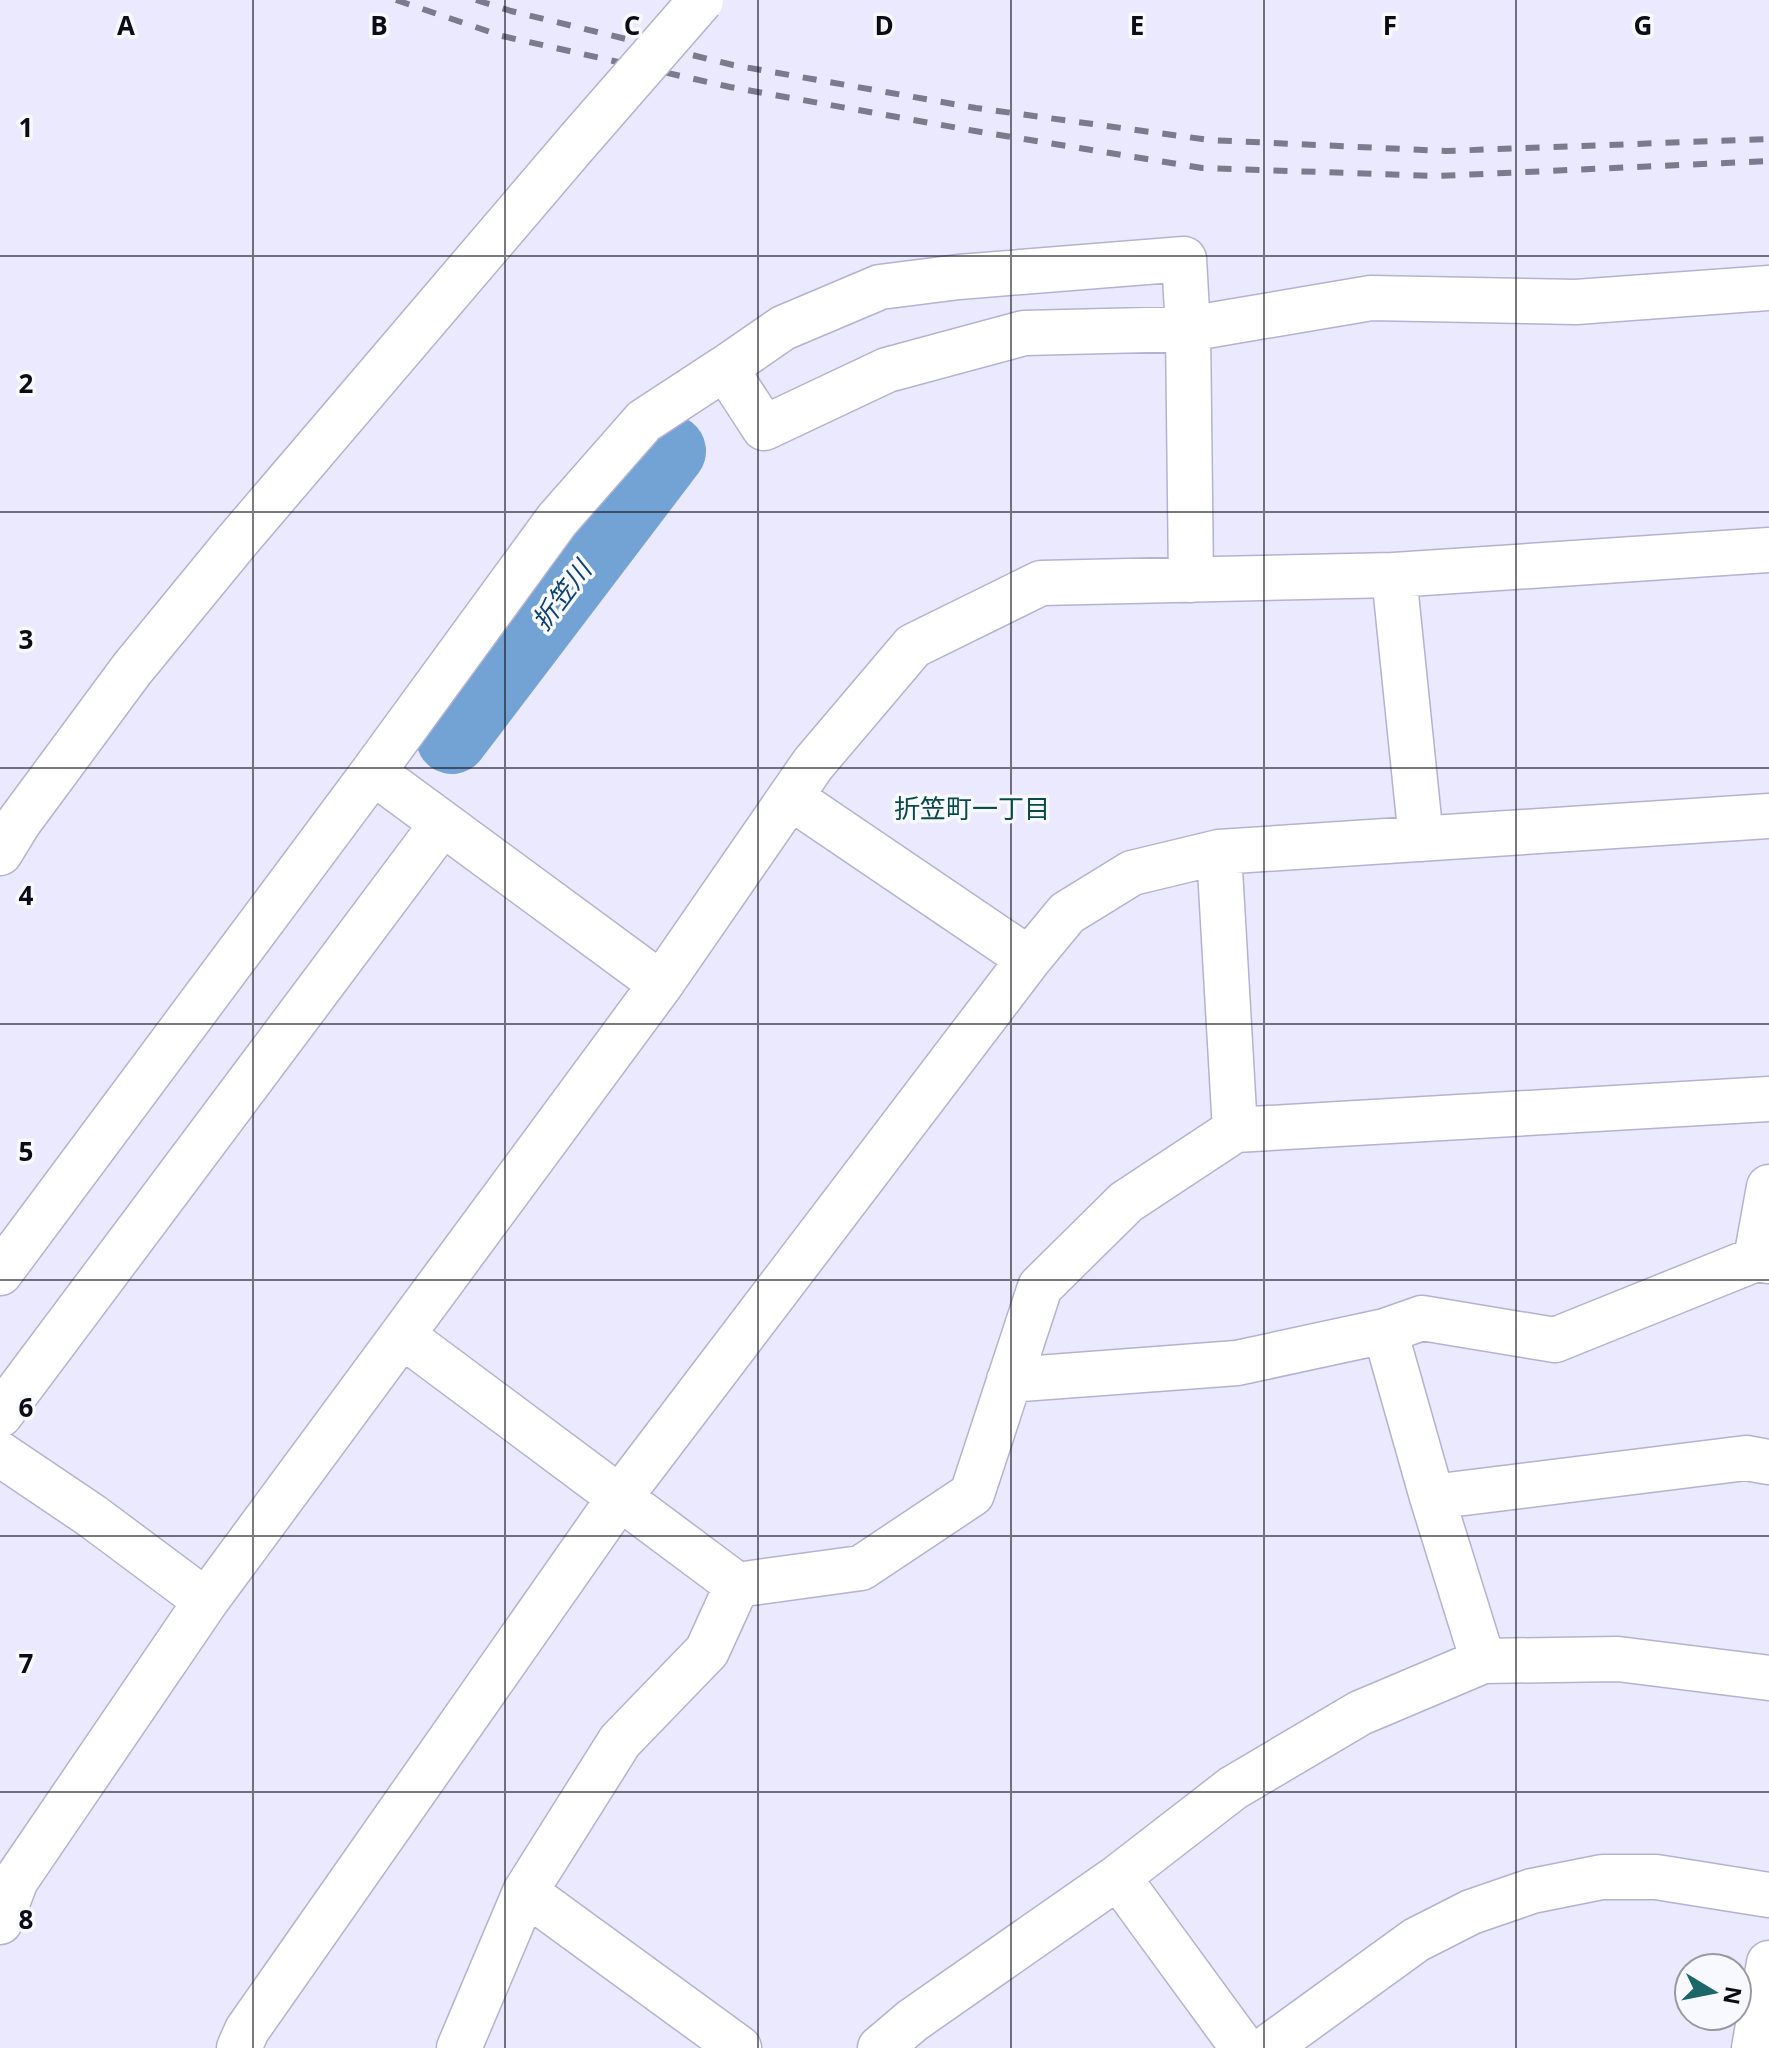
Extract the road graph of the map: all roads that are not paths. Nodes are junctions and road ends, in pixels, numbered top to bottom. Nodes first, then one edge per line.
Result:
1 (701, 0) edge
2 (1769, 288) edge
3 (1188, 329) junction
4 (725, 368) junction
5 (1769, 550) edge
6 (1394, 575) junction
7 (1191, 580) junction
8 (373, 772) junction
9 (790, 797) junction
10 (1769, 816) edge
11 (442, 824) junction
12 (1421, 839) junction
13 (1219, 852) junction
14 (0, 853) edge
15 (1029, 959) junction
16 (661, 984) junction
17 (1769, 1099) edge
18 (1235, 1130) junction
19 (1769, 1187) edge
20 (1763, 1260) edge
21 (0, 1273) edge
22 (1385, 1331) junction
23 (403, 1336) junction
24 (1009, 1380) junction
25 (0, 1415) edge
26 (0, 1454) edge
27 (1769, 1462) edge
28 (620, 1497) junction
29 (1432, 1497) junction
30 (737, 1585) junction
31 (206, 1601) junction
32 (1483, 1661) junction
33 (1769, 1678) edge
34 (1118, 1877) junction
35 (525, 1892) junction
36 (1769, 1895) edge
37 (0, 1922) edge
38 (1769, 1963) edge
39 (239, 2048) edge
40 (459, 2048) edge
41 (739, 2048) edge
42 (880, 2048) edge
43 (1243, 2048) edge
44 (1267, 2048) edge
45 (1754, 2048) edge

1 - 14 street, bridge
2 - 3 street
3 - 4 street
3 - 4 street
3 - 7 street
4 - 8 street
5 - 6 street
6 - 7 street
6 - 12 street
7 - 9 street
8 - 11 street
8 - 21 street
9 - 15 street
9 - 16 street
10 - 12 street
11 - 16 street
11 - 25 street
12 - 13 street
13 - 15 street
13 - 18 street
15 - 28 street
16 - 23 street
17 - 18 street
18 - 24 street
19 - 20 street
20 - 22 street
22 - 24 street
22 - 29 street
23 - 28 street
23 - 31 street
24 - 30 street
26 - 31 street
27 - 29 street
28 - 30 street
28 - 39 street
29 - 32 street
30 - 35 street
31 - 37 street
32 - 33 street
32 - 34 street
34 - 42 street
34 - 43 street
35 - 40 street
35 - 41 street
36 - 44 street
38 - 45 street

